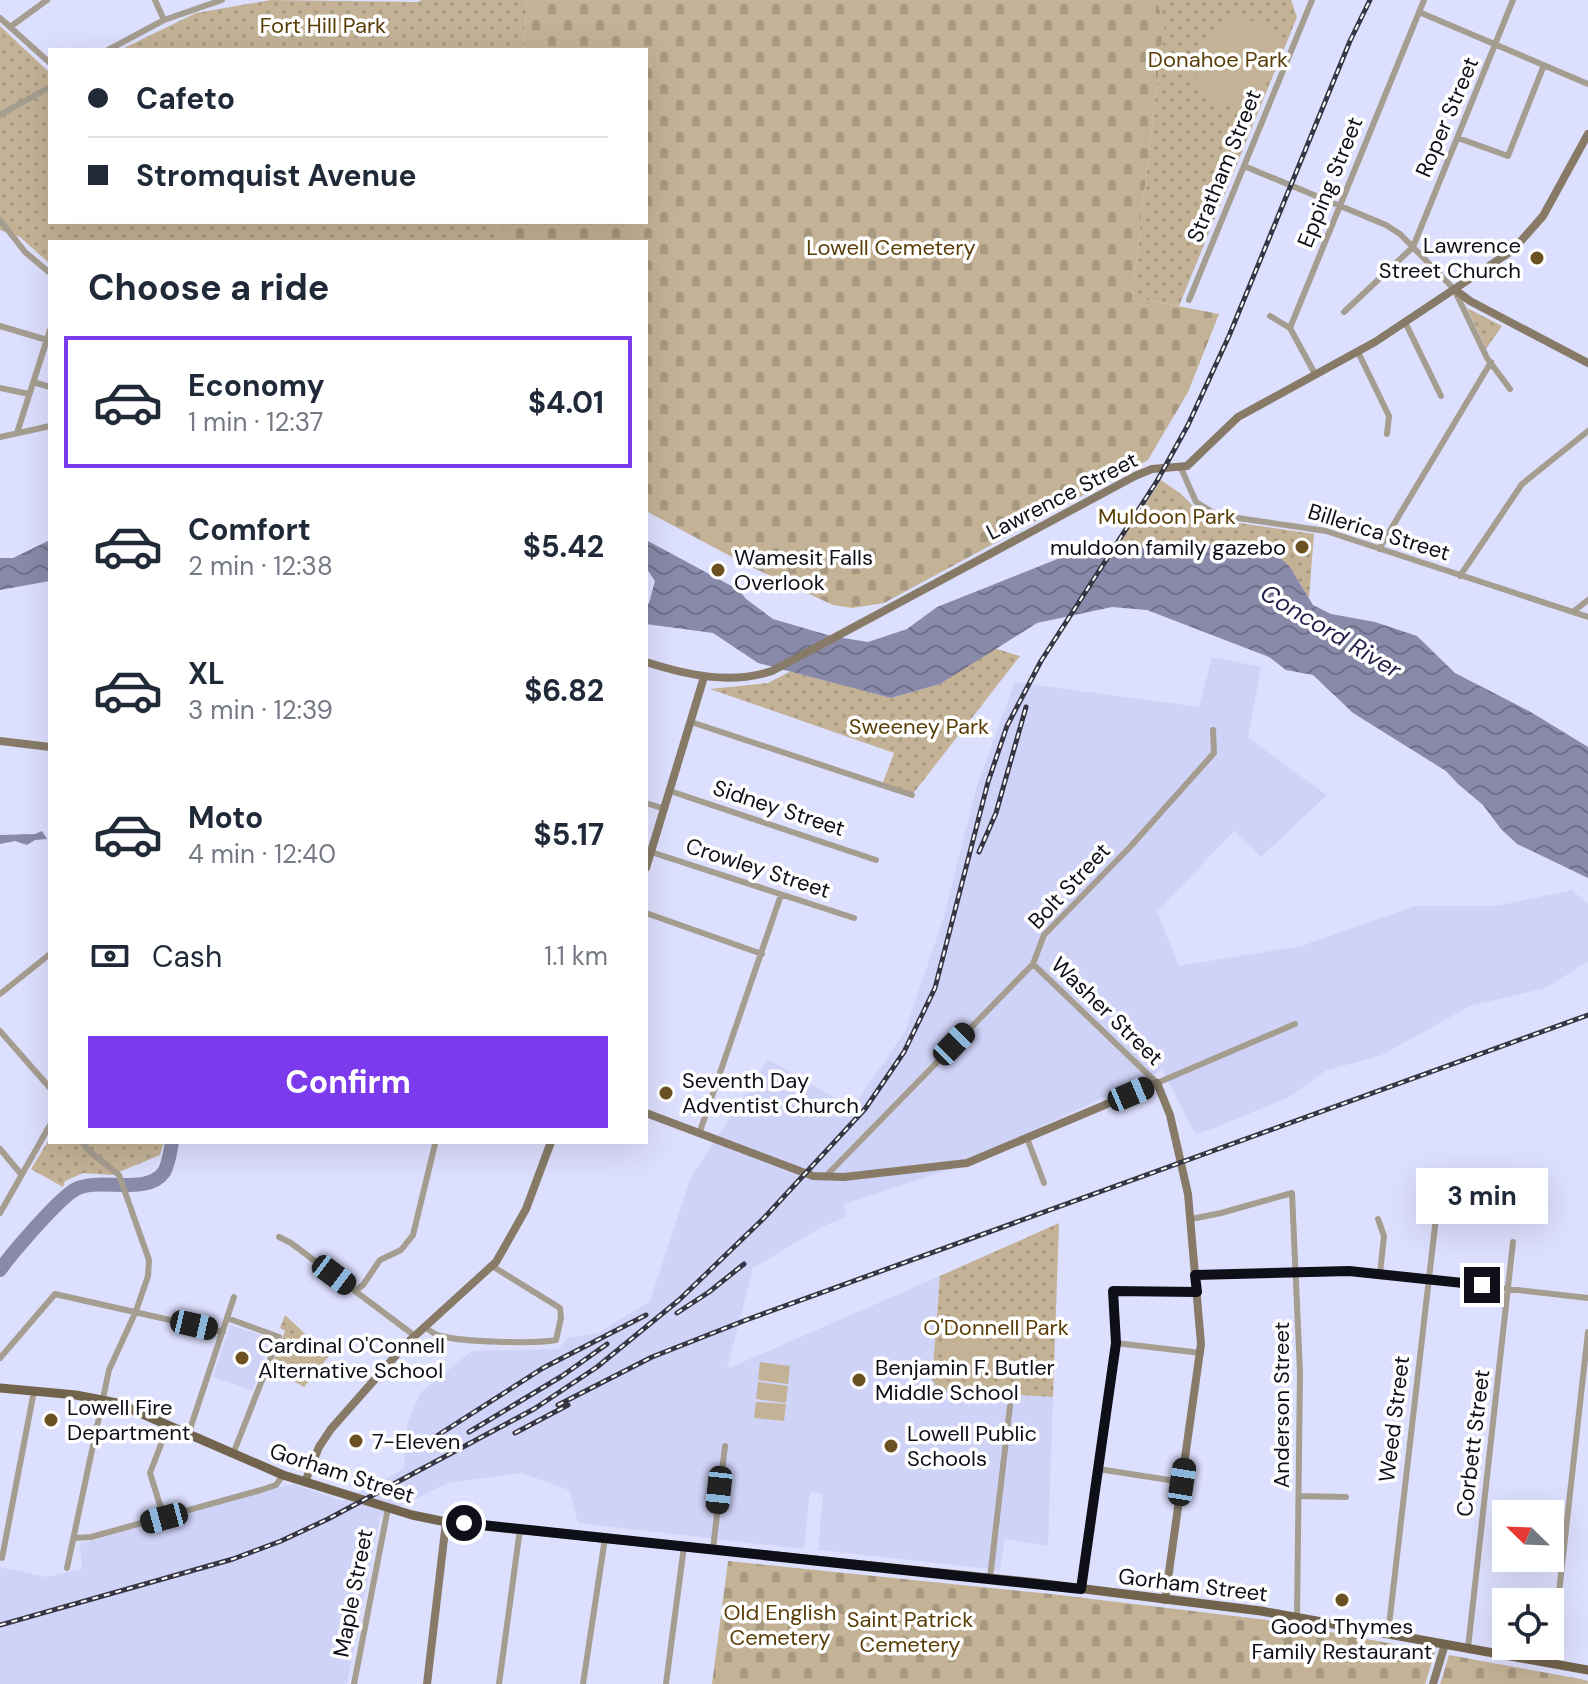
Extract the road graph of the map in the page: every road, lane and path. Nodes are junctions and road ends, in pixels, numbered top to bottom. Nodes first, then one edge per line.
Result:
1 (47, 0) edge
2 (155, 0) edge
3 (222, 0) edge
4 (1312, 0) edge
5 (1424, 0) edge
6 (1513, 0) edge
7 (1419, 12) junction
8 (0, 18) edge
9 (164, 20) junction
10 (10, 27) junction
11 (1496, 46) junction
12 (112, 48) edge
13 (48, 61) edge
14 (1544, 65) junction
15 (1588, 84) edge
16 (48, 88) edge
17 (0, 115) edge
18 (1588, 134) edge
19 (1458, 138) junction
20 (1244, 166) junction
21 (1340, 206) junction
22 (0, 220) edge
23 (4, 233) edge
24 (1413, 247) junction
25 (48, 271) edge
26 (1454, 289) junction
27 (1189, 300) dead end
28 (1344, 312) dead end
29 (1270, 316) dead end
30 (1405, 322) junction
31 (0, 326) edge
32 (1290, 328) junction
33 (48, 337) edge
34 (47, 340) junction
35 (1358, 352) junction
36 (1491, 362) junction
37 (1588, 363) edge
38 (1315, 374) junction
39 (33, 382) junction
40 (48, 386) edge
41 (0, 388) edge
42 (1510, 389) dead end
43 (29, 394) junction
44 (1441, 396) dead end
45 (48, 426) edge
46 (1588, 431) edge
47 (17, 433) junction
48 (1387, 434) dead end
49 (0, 437) edge
50 (1181, 468) junction
51 (1379, 549) junction
52 (1460, 576) junction
53 (1588, 600) edge
54 (1574, 611) junction
55 (1588, 617) edge
56 (648, 663) edge
57 (704, 677) junction
58 (691, 722) junction
59 (1213, 730) dead end
60 (0, 741) edge
61 (48, 747) edge
62 (670, 791) junction
63 (912, 795) dead end
64 (648, 804) edge
65 (665, 809) junction
66 (650, 845) edge
67 (876, 860) dead end
68 (781, 895) junction
69 (648, 914) edge
70 (854, 918) dead end
71 (762, 954) junction
72 (48, 956) edge
73 (1033, 964) junction
74 (0, 994) edge
75 (1295, 1024) dead end
76 (0, 1031) edge
77 (1157, 1083) junction
78 (48, 1086) edge
79 (648, 1114) edge
80 (48, 1128) edge
81 (699, 1134) junction
82 (1027, 1138) junction
83 (84, 1144) edge
84 (435, 1144) edge
85 (550, 1144) edge
86 (0, 1149) edge
87 (21, 1174) junction
88 (825, 1177) junction
89 (1044, 1183) dead end
90 (1437, 1209) dead end
91 (0, 1213) edge
92 (1191, 1219) junction
93 (1378, 1219) dead end
94 (279, 1237) dead end
95 (1513, 1242) dead end
96 (492, 1266) junction
97 (1296, 1272) junction
98 (1380, 1274) junction
99 (1195, 1275) junction
100 (1428, 1279) junction
101 (1509, 1289) junction
102 (355, 1291) junction
103 (1197, 1292) junction
104 (234, 1297) dead end
105 (1588, 1298) edge
106 (136, 1311) junction
107 (227, 1318) junction
108 (425, 1327) junction
109 (223, 1332) junction
110 (1588, 1332) edge
111 (415, 1336) junction
112 (1116, 1343) junction
113 (1201, 1353) junction
114 (0, 1358) edge
115 (0, 1388) edge
116 (34, 1391) junction
117 (103, 1400) junction
118 (1010, 1406) dead end
119 (168, 1426) junction
120 (188, 1435) junction
121 (725, 1446) dead end
122 (233, 1454) junction
123 (1098, 1469) junction
124 (283, 1475) junction
125 (305, 1482) junction
126 (1182, 1482) junction
127 (1299, 1496) junction
128 (1346, 1497) dead end
129 (388, 1508) junction
130 (164, 1518) junction
131 (446, 1522) junction
132 (520, 1528) junction
133 (74, 1538) junction
134 (605, 1538) junction
135 (684, 1546) junction
136 (713, 1549) junction
137 (2, 1558) dead end
138 (67, 1568) dead end
139 (990, 1578) junction
140 (1081, 1589) junction
141 (1165, 1600) junction
142 (1297, 1617) junction
143 (1388, 1634) junction
144 (1445, 1644) junction
145 (1468, 1648) junction
146 (1551, 1664) junction
147 (1588, 1670) edge
148 (354, 1684) edge
149 (427, 1684) edge
150 (499, 1684) edge
151 (583, 1684) edge
152 (666, 1684) edge
153 (1433, 1684) edge

1 - 10 street
2 - 9 street
3 - 9 street
4 - 20 street, Stratham Street
5 - 7 street, Epping Street
6 - 11 street, Roper Street
7 - 11 street
7 - 21 street, Epping Street
8 - 10 street
9 - 12 street
10 - 13 street
11 - 14 street
11 - 19 street, Roper Street
14 - 15 street
14 - 19 street
16 - 17 street
18 - 26 street
19 - 24 street, Roper Street
20 - 21 street
20 - 27 street, Stratham Street
21 - 24 street
21 - 32 street, Epping Street
22 - 23 street
23 - 25 street
24 - 26 street
24 - 28 street
26 - 30 street
26 - 36 street
26 - 37 street
29 - 32 street
30 - 35 street
30 - 44 street
31 - 34 street
32 - 38 street
33 - 34 street
34 - 39 street
35 - 38 street
35 - 48 street
36 - 42 street
36 - 51 street
38 - 50 street
39 - 40 street
39 - 43 street
41 - 43 street
43 - 47 street
45 - 47 street
46 - 52 street
47 - 49 street
50 - 51 street, Billerica Street
50 - 57 street, Lawrence Street
51 - 52 street, Billerica Street
52 - 54 street, Billerica Street
53 - 54 street
54 - 55 street, Billerica Street
56 - 57 street, Lawrence Street
57 - 58 street
58 - 62 street
58 - 63 street
59 - 73 street, Bolt Street
60 - 61 street
62 - 65 street
62 - 67 street, Sidney Street
64 - 65 street
65 - 66 street
66 - 68 street, Crowley Street
68 - 70 street, Crowley Street
68 - 71 street
69 - 71 street
71 - 81 street
72 - 74 street
73 - 77 street, Washer Street
73 - 88 street, Bolt Street
75 - 77 street
76 - 78 street
77 - 82 street
77 - 92 street
79 - 81 street
80 - 87 street
81 - 88 street
82 - 88 street
82 - 89 street
83 - 106 street
84 - 102 street
85 - 96 street
86 - 87 street
87 - 91 street
90 - 100 street, Weed Street
92 - 97 street, Anderson Street
92 - 99 street
93 - 98 street
94 - 102 street
95 - 101 street, Corbett Street
96 - 108 street
96 - 108 street
97 - 98 street
97 - 99 street
97 - 127 street, Anderson Street
98 - 100 street
99 - 103 street
100 - 101 street
100 - 143 street, Weed Street
101 - 105 street
101 - 145 street, Corbett Street
102 - 111 street
103 - 112 street
103 - 113 street
104 - 107 street
106 - 109 street
106 - 114 street
106 - 117 street
107 - 109 street
107 - 122 street
108 - 111 street
109 - 120 street
110 - 146 street
111 - 125 street
112 - 113 street
112 - 123 street
113 - 126 street
115 - 116 main road, Gorham Street
116 - 117 main road, Gorham Street
116 - 137 street
117 - 119 main road, Gorham Street
117 - 133 street
118 - 139 street
119 - 120 main road, Gorham Street
119 - 130 street
120 - 122 main road, Gorham Street
121 - 136 street
122 - 124 main road, Gorham Street
123 - 126 street
123 - 140 street
124 - 125 main road, Gorham Street
124 - 130 street
125 - 129 main road, Gorham Street
126 - 141 street
127 - 128 street
127 - 142 street, Anderson Street
129 - 131 main road, Gorham Street
129 - 148 street, Maple Street
130 - 133 street
131 - 132 main road, Gorham Street
131 - 149 street
132 - 134 main road, Gorham Street
132 - 150 street
133 - 138 street
134 - 135 main road, Gorham Street
134 - 151 street
135 - 136 main road, Gorham Street
135 - 152 street
136 - 139 main road, Gorham Street
139 - 140 main road, Gorham Street
140 - 141 main road, Gorham Street
141 - 142 main road, Gorham Street
142 - 143 main road, Gorham Street
143 - 144 main road, Gorham Street
144 - 145 main road, Gorham Street
144 - 153 street
145 - 146 main road, Gorham Street
146 - 147 main road, Gorham Street

